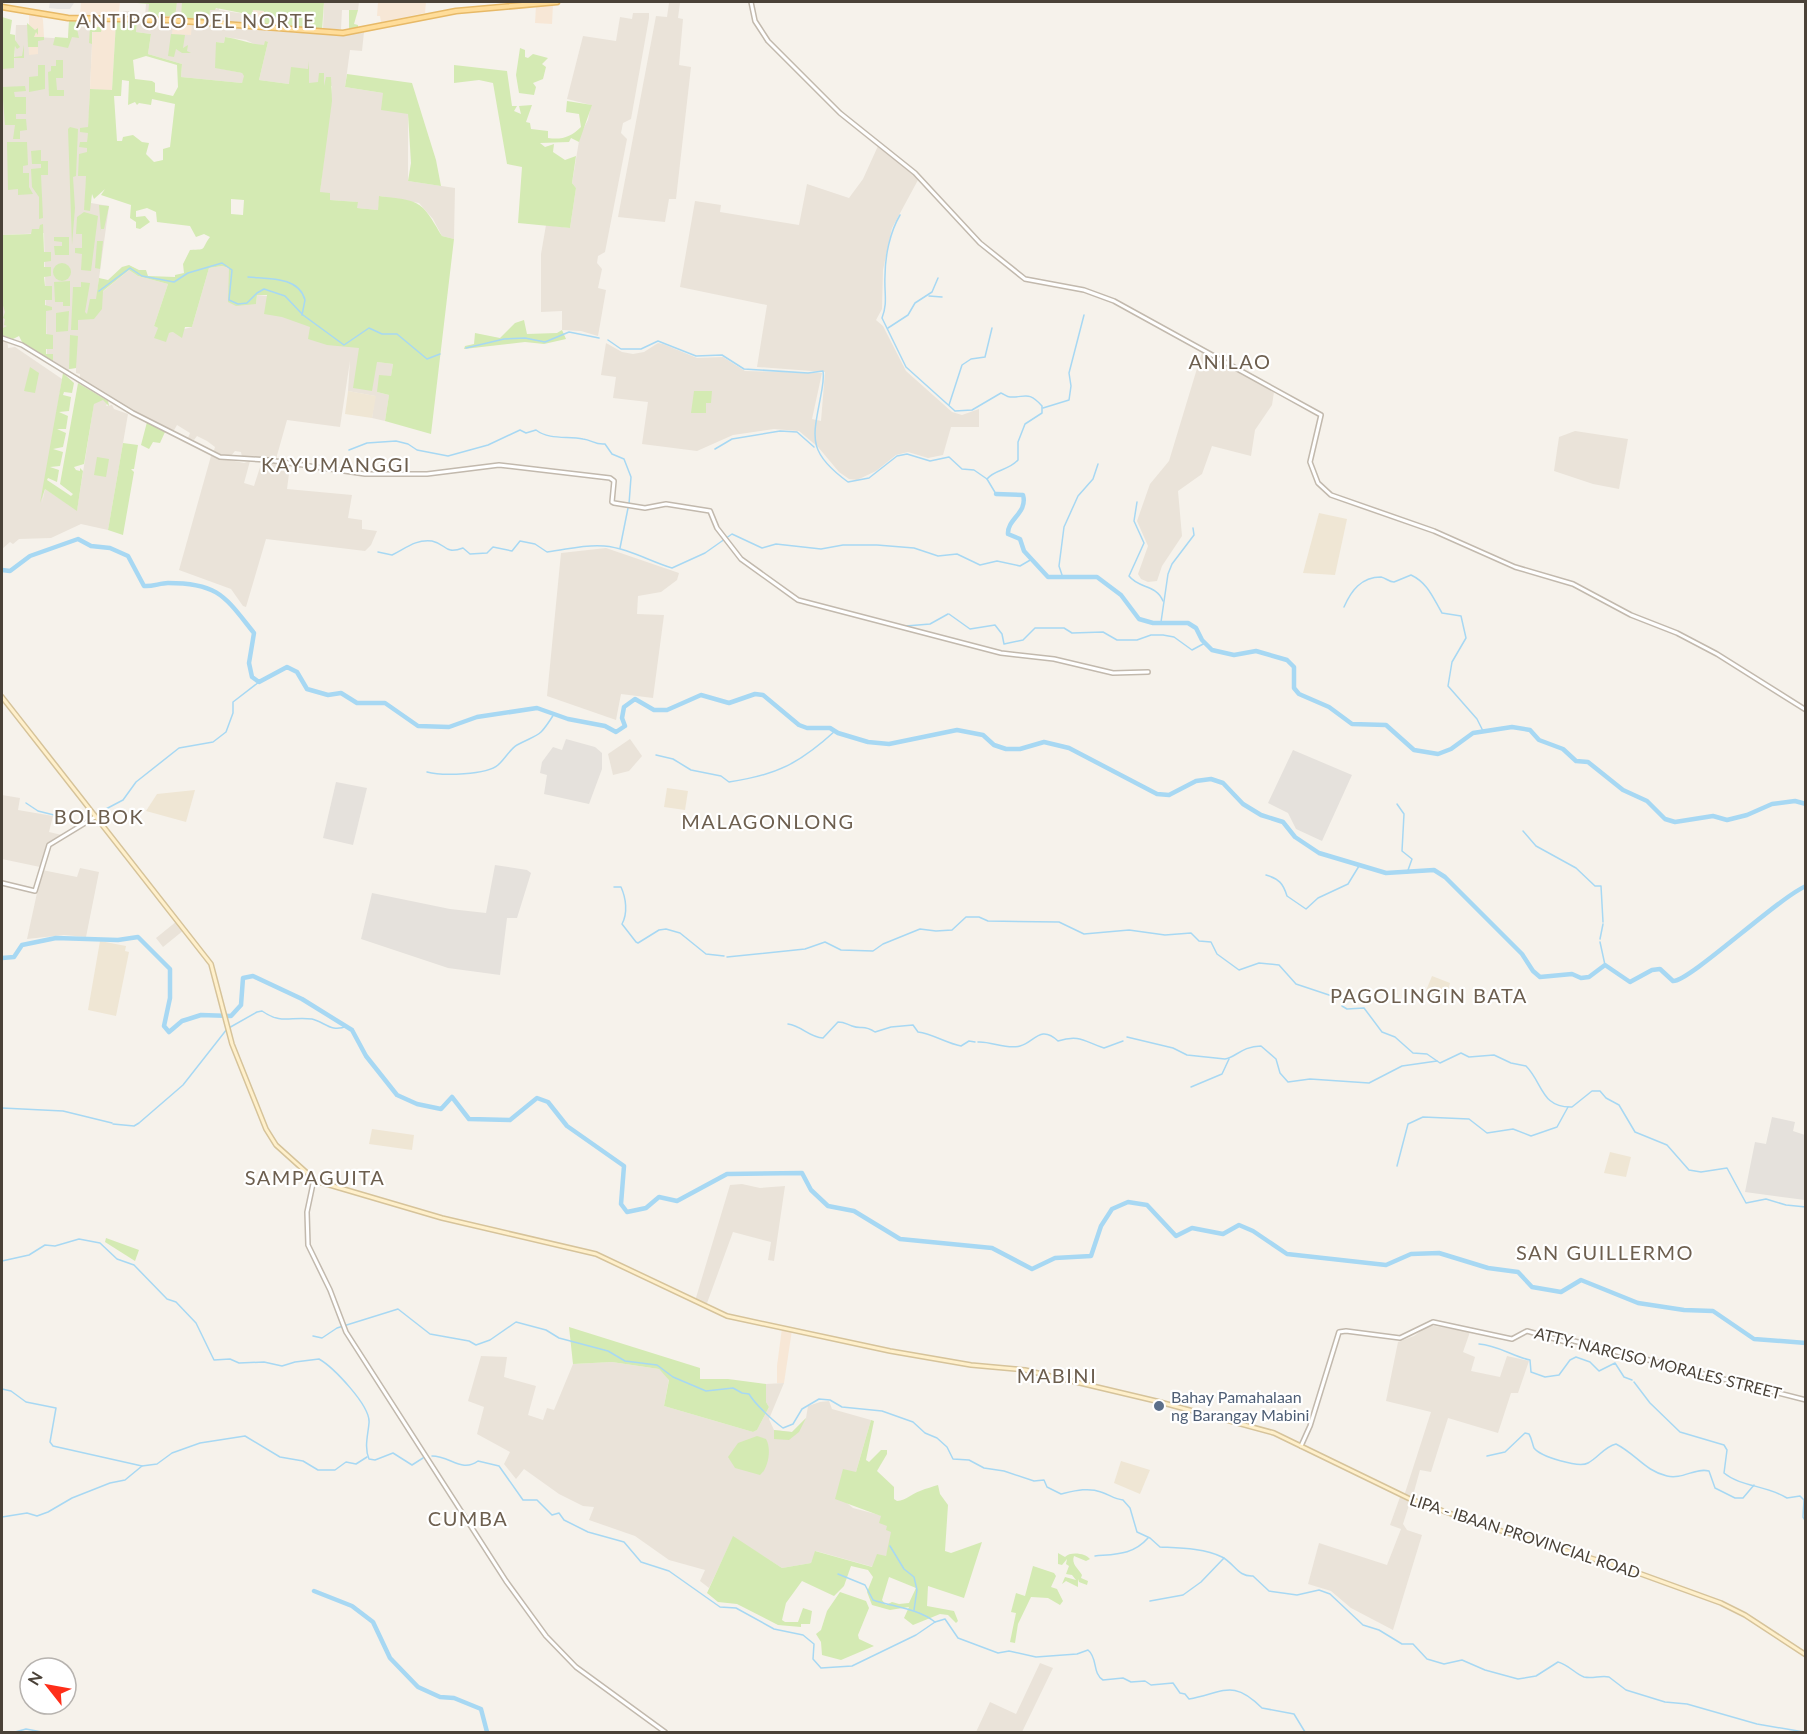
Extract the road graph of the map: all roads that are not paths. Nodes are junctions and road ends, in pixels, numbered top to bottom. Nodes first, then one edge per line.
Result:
1 (550, 2) edge
2 (557, 2) edge
3 (751, 2) edge
4 (2, 7) edge
5 (2, 338) edge
6 (1148, 672) dead end
7 (2, 697) edge
8 (1806, 710) edge
9 (95, 817) junction
10 (2, 883) edge
11 (314, 1179) junction
12 (1806, 1400) edge
13 (1301, 1446) junction
14 (1806, 1654) edge
15 (665, 1732) edge

1 - 2 main road
1 - 4 main road
3 - 8 street
5 - 6 street
7 - 9 main road, LIPA - IBAAN PROVINCIAL ROAD
9 - 10 street
9 - 11 main road, LIPA - IBAAN PROVINCIAL ROAD
11 - 13 main road, LIPA - IBAAN PROVINCIAL ROAD
11 - 15 street
12 - 13 street, ATTY. NARCISO MORALES STREET
13 - 14 main road, LIPA - IBAAN PROVINCIAL ROAD

